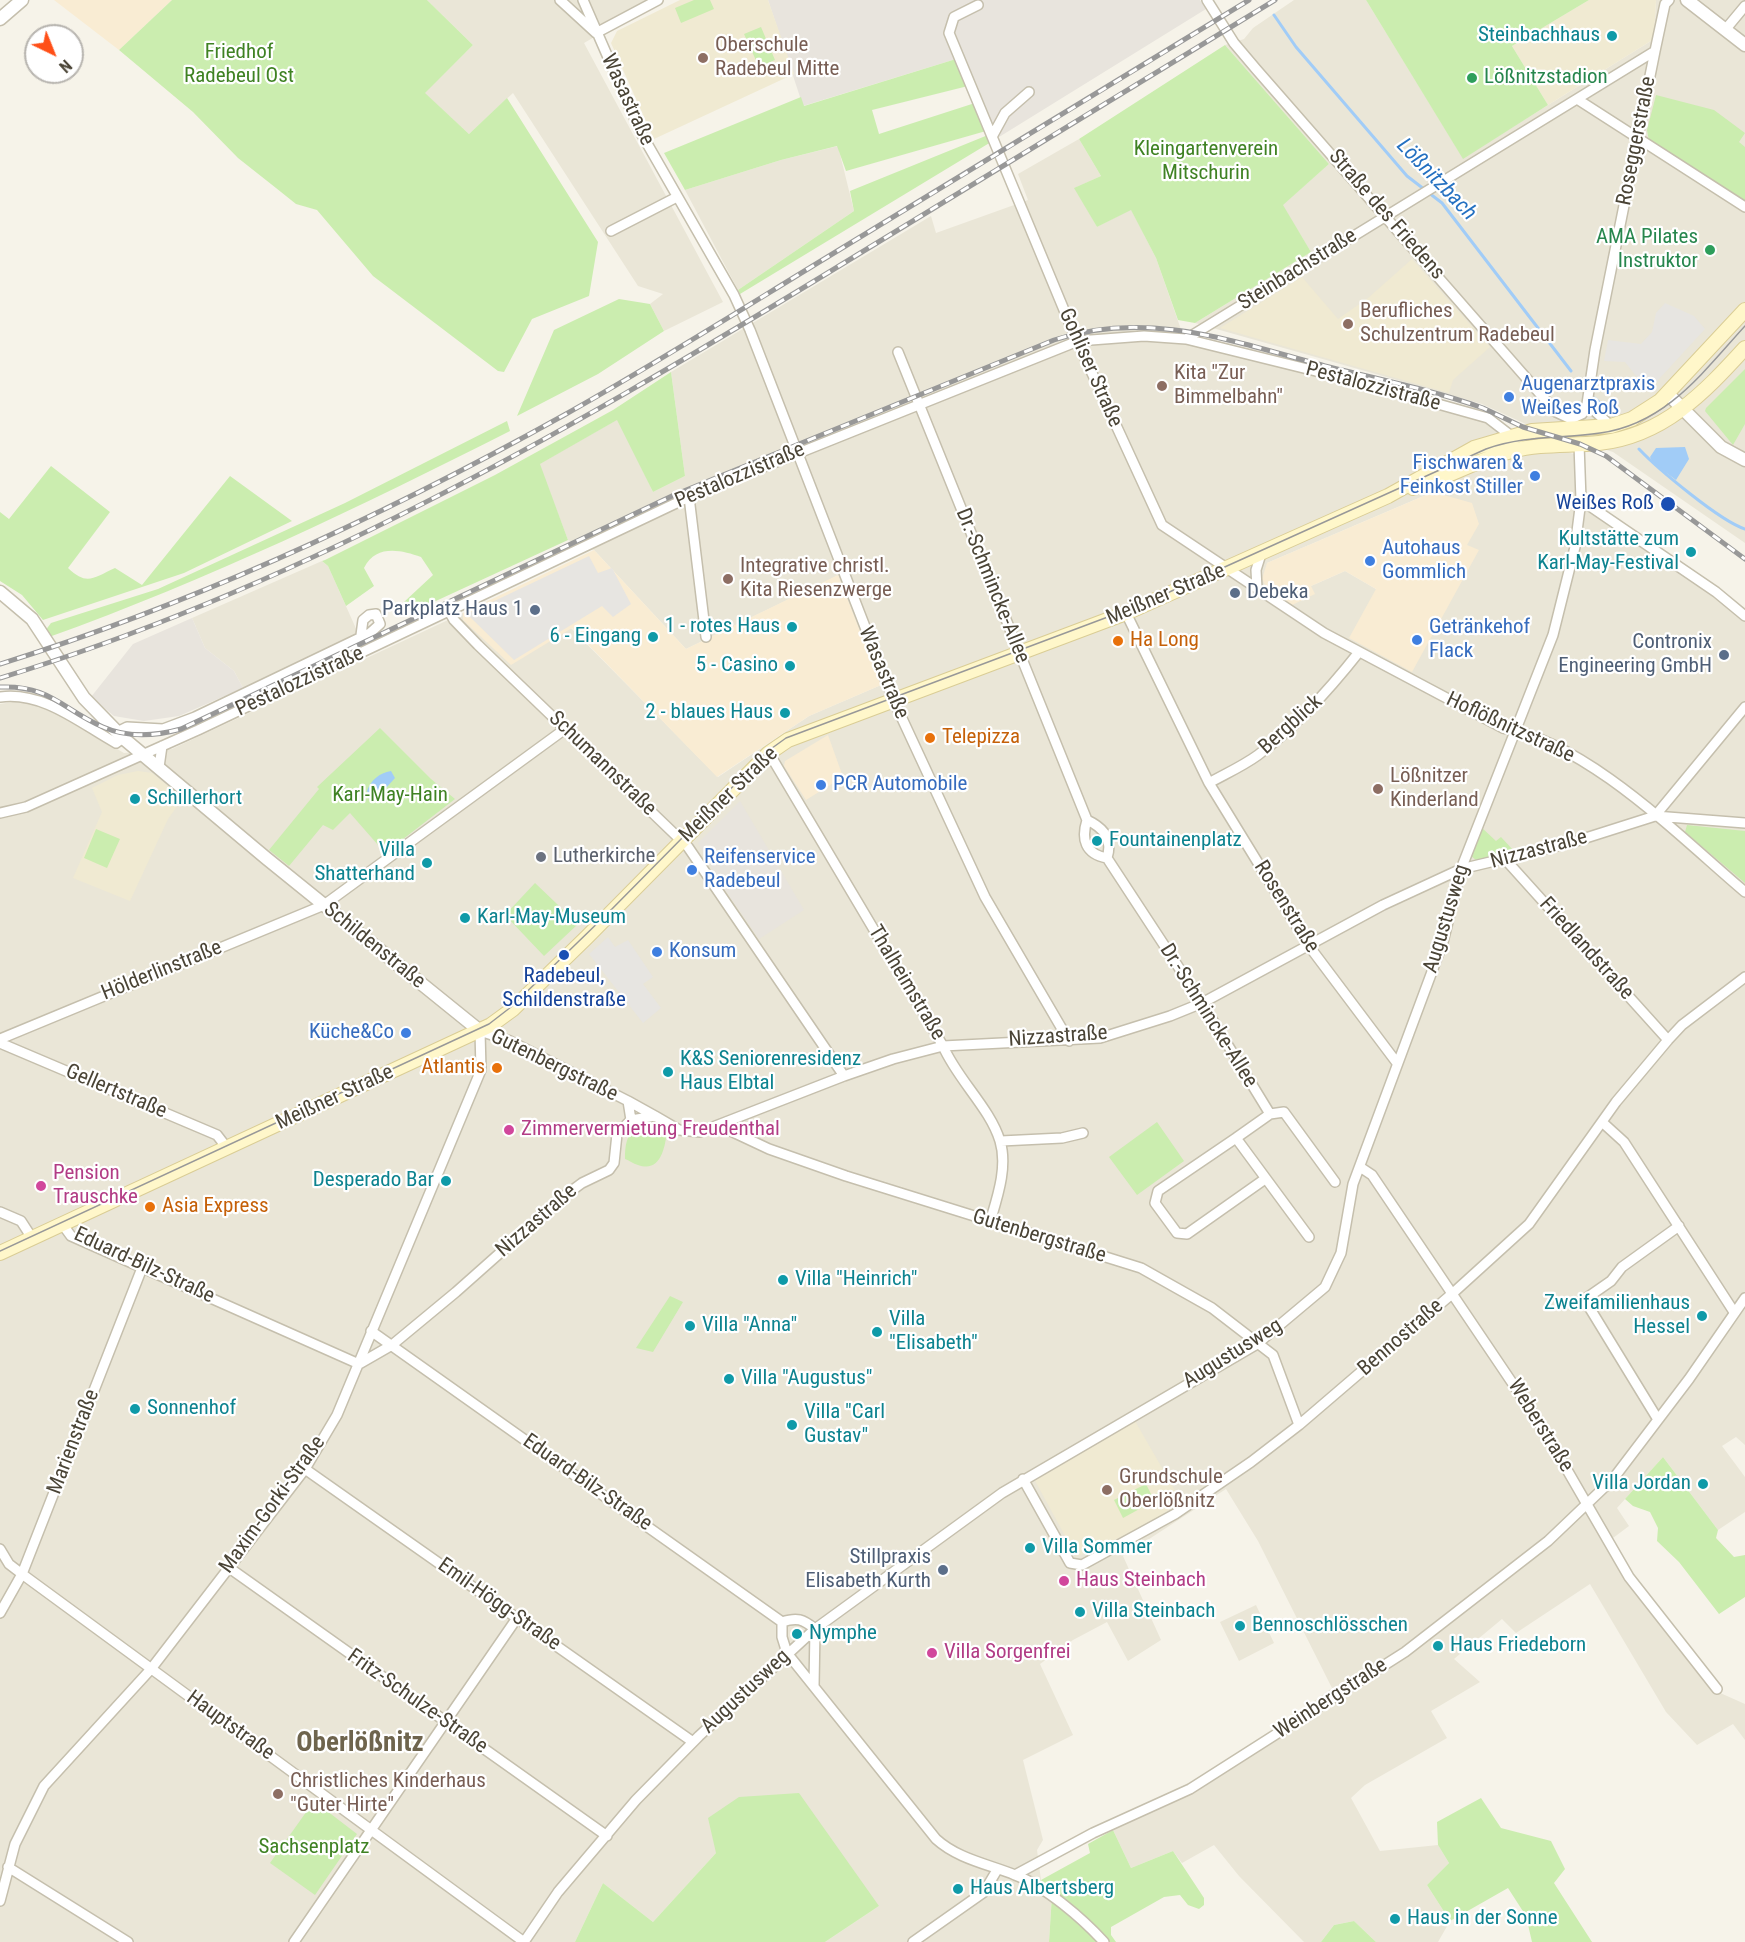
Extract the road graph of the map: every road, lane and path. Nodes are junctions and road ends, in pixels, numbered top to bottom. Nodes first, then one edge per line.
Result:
1 (22, 0) edge
2 (560, 0) edge
3 (583, 0) edge
4 (658, 0) edge
5 (1207, 0) edge
6 (1669, 0) edge
7 (1687, 0) edge
8 (978, 5) dead end
9 (1745, 6) edge
10 (0, 19) edge
11 (1725, 30) junction
12 (596, 33) junction
13 (1745, 45) edge
14 (1655, 51) junction
15 (1029, 92) dead end
16 (1577, 99) junction
17 (993, 135) junction
18 (1638, 138) junction
19 (677, 196) junction
20 (1745, 207) edge
21 (1386, 215) junction
22 (611, 231) dead end
23 (1745, 310) edge
24 (1186, 339) junction
25 (1078, 341) junction
26 (1745, 348) edge
27 (898, 352) dead end
28 (1668, 394) junction
29 (919, 404) junction
30 (1587, 404) junction
31 (1684, 408) junction
32 (1611, 426) junction
33 (1510, 435) junction
34 (1579, 444) junction
35 (796, 452) junction
36 (1745, 460) edge
37 (1388, 496) junction
38 (689, 497) junction
39 (1581, 500) junction
40 (1261, 554) junction
41 (1228, 569) junction
42 (1257, 588) junction
43 (4, 596) edge
44 (449, 612) junction
45 (1126, 613) junction
46 (1745, 616) edge
47 (361, 635) dead end
48 (706, 637) dead end
49 (1359, 652) junction
50 (1019, 653) junction
51 (0, 697) edge
52 (893, 699) junction
53 (1745, 707) edge
54 (565, 729) junction
55 (1518, 730) junction
56 (120, 735) junction
57 (162, 746) junction
58 (769, 753) junction
59 (143, 754) junction
60 (159, 767) junction
61 (1209, 783) junction
62 (0, 813) edge
63 (1655, 816) junction
64 (1087, 820) junction
65 (1745, 823) edge
66 (682, 841) junction
67 (1107, 858) junction
68 (1504, 858) junction
69 (1461, 869) junction
70 (1745, 892) edge
71 (324, 905) junction
72 (1309, 946) junction
73 (1745, 977) edge
74 (1202, 1003) junction
75 (480, 1031) junction
76 (1668, 1040) junction
77 (0, 1041) edge
78 (1069, 1041) junction
79 (943, 1046) junction
80 (1397, 1062) junction
81 (844, 1076) junction
82 (628, 1101) junction
83 (1270, 1114) junction
84 (655, 1116) junction
85 (631, 1119) junction
86 (1602, 1122) junction
87 (720, 1126) junction
88 (1083, 1133) dead end
89 (1236, 1138) junction
90 (1000, 1141) junction
91 (227, 1148) junction
92 (1360, 1167) junction
93 (1265, 1179) junction
94 (1335, 1182) dead end
95 (0, 1212) edge
96 (990, 1222) junction
97 (63, 1225) junction
98 (1680, 1226) junction
99 (1309, 1237) dead end
100 (32, 1238) junction
101 (0, 1253) edge
102 (142, 1268) junction
103 (1453, 1293) junction
104 (1745, 1298) edge
105 (1734, 1312) junction
106 (371, 1330) junction
107 (1257, 1344) junction
108 (392, 1345) junction
109 (358, 1364) junction
110 (1658, 1418) junction
111 (1299, 1425) junction
112 (305, 1469) junction
113 (1023, 1479) junction
114 (1587, 1502) junction
115 (0, 1549) edge
116 (228, 1567) junction
117 (22, 1574) junction
118 (0, 1613) edge
119 (517, 1618) junction
120 (782, 1622) junction
121 (815, 1629) junction
122 (787, 1653) junction
123 (151, 1669) junction
124 (814, 1686) junction
125 (1716, 1689) dead end
126 (444, 1722) junction
127 (693, 1742) junction
128 (370, 1829) junction
129 (607, 1836) junction
130 (8, 1868) junction
131 (997, 1870) junction
132 (1016, 1875) junction
133 (0, 1900) edge
134 (129, 1942) edge
135 (294, 1942) edge
136 (524, 1942) edge
137 (913, 1942) edge
138 (1104, 1942) edge

1 - 10 street
2 - 12 street
3 - 12 street, Wasastraße
4 - 12 street
5 - 21 street, Straße des Friedens
6 - 14 street, Roseggerstraße
7 - 11 street
8 - 17 street, Gohliser Straße
9 - 11 street
11 - 13 street
12 - 19 street, Wasastraße
14 - 16 street, Steinbachstraße
14 - 18 street, Roseggerstraße
15 - 17 street
16 - 18 street
16 - 21 street, Steinbachstraße
17 - 25 street, Gohliser Straße
18 - 20 street
18 - 30 street, Roseggerstraße
19 - 22 street
19 - 35 street, Wasastraße
21 - 24 street, Steinbachstraße
21 - 30 street, Straße des Friedens
23 - 28 main road, Meißner Straße
24 - 25 street, Pestalozzistraße
24 - 33 street, Pestalozzistraße
25 - 29 street, Pestalozzistraße
25 - 41 street, Gohliser Straße
26 - 31 main road, Meißner Straße
27 - 29 street, Dr.-Schmincke-Allee
28 - 31 street
28 - 32 main road, Meißner Straße
29 - 35 street, Pestalozzistraße
29 - 50 street, Dr.-Schmincke-Allee
30 - 32 street
31 - 34 main road, Meißner Straße
31 - 36 street
32 - 33 main road, Meißner Straße
33 - 37 main road, Meißner Straße
34 - 37 main road, Meißner Straße
34 - 39 street, Augustusweg
35 - 38 street, Pestalozzistraße
35 - 52 street, Wasastraße
37 - 40 main road, Meißner Straße
38 - 44 street, Pestalozzistraße
38 - 48 street
39 - 46 street
39 - 55 street, Augustusweg
40 - 41 main road, Meißner Straße
40 - 42 street
41 - 42 street, Hoflößnitzstraße
41 - 45 main road, Meißner Straße
42 - 49 street, Hoflößnitzstraße
43 - 56 street, Schildenstraße
44 - 54 street, Schumannstraße
44 - 57 street, Pestalozzistraße
45 - 50 main road, Meißner Straße
45 - 61 street, Rosenstraße
47 - 56 street
49 - 55 street, Hoflößnitzstraße
49 - 61 street, Bergblick
50 - 52 main road, Meißner Straße
50 - 64 street, Dr.-Schmincke-Allee
51 - 56 street
52 - 58 main road, Meißner Straße
52 - 78 street, Wasastraße
53 - 63 street
54 - 66 street, Schumannstraße
54 - 71 street, Hölderlinstraße
55 - 63 street, Hoflößnitzstraße
55 - 69 street, Augustusweg
56 - 59 street, Schildenstraße
57 - 59 street, Pestalozzistraße
57 - 60 street
58 - 66 main road, Meißner Straße
58 - 79 street, Thalheimstraße
59 - 60 street, Schildenstraße
59 - 62 street, Pestalozzistraße
60 - 71 street, Schildenstraße
61 - 72 street, Rosenstraße
63 - 65 street
63 - 68 street, Nizzastraße
63 - 70 street, Hoflößnitzstraße
64 - 67 street, Dr.-Schmincke-Allee
64 - 67 street, Dr.-Schmincke-Allee
66 - 75 main road, Meißner Straße
66 - 81 street, Schumannstraße
67 - 74 street, Dr.-Schmincke-Allee
68 - 69 street, Nizzastraße
68 - 76 street, Friedlandstraße
69 - 72 street, Nizzastraße
69 - 80 street, Augustusweg
71 - 75 street, Schildenstraße
71 - 77 street, Hölderlinstraße
72 - 74 street, Nizzastraße
72 - 80 street, Rosenstraße
73 - 76 street, Bennostraße
74 - 78 street, Nizzastraße
74 - 83 street, Dr.-Schmincke-Allee
75 - 82 street, Gutenbergstraße
75 - 91 main road, Meißner Straße
75 - 106 street, Maxim-Gorki-Straße
76 - 86 street, Bennostraße
77 - 91 street, Gellertstraße
78 - 79 street, Nizzastraße
79 - 81 street, Nizzastraße
79 - 90 street, Thalheimstraße
80 - 92 street, Augustusweg
81 - 87 street, Nizzastraße
82 - 84 street, Gutenbergstraße
82 - 85 street, Gutenbergstraße
83 - 89 street
83 - 94 street
84 - 85 street
84 - 87 street, Nizzastraße
85 - 108 street, Nizzastraße
86 - 98 street
86 - 103 street, Bennostraße
87 - 96 street, Gutenbergstraße
88 - 90 street
89 - 93 street
89 - 93 street
90 - 96 street, Thalheimstraße
91 - 97 main road, Meißner Straße
92 - 103 street, Weberstraße
92 - 107 street, Augustusweg
93 - 99 street
95 - 100 street
96 - 107 street, Gutenbergstraße
97 - 100 main road, Meißner Straße
97 - 102 street, Eduard-Bilz-Straße
98 - 105 street
98 - 110 street
100 - 101 main road, Meißner Straße
102 - 109 street, Eduard-Bilz-Straße
102 - 117 street, Marienstraße
103 - 111 street, Bennostraße
103 - 114 street, Weberstraße
104 - 105 street, Weinbergstraße
105 - 110 street, Weinbergstraße
106 - 108 street, Eduard-Bilz-Straße
106 - 109 street, Maxim-Gorki-Straße
107 - 111 street, Gutenbergstraße
107 - 113 street, Augustusweg
108 - 109 street, Nizzastraße
108 - 120 street, Eduard-Bilz-Straße
109 - 112 street, Maxim-Gorki-Straße
110 - 114 street, Weinbergstraße
111 - 113 street, Bennostraße
112 - 116 street, Maxim-Gorki-Straße
112 - 119 street, Emil-Högg-Straße
113 - 121 street, Augustusweg
114 - 125 street, Weberstraße
114 - 132 street, Weinbergstraße
115 - 117 street, Hauptstraße
116 - 123 street, Maxim-Gorki-Straße
116 - 126 street, Fritz-Schulze-Straße
117 - 118 street, Marienstraße
117 - 123 street, Hauptstraße
119 - 126 street
119 - 127 street, Emil-Högg-Straße
120 - 121 street
120 - 122 street
121 - 122 street, Augustusweg
121 - 124 street
122 - 124 street
122 - 127 street, Augustusweg
123 - 128 street, Hauptstraße
123 - 130 street, Maxim-Gorki-Straße
124 - 131 street
126 - 128 street
126 - 129 street, Fritz-Schulze-Straße
127 - 129 street, Augustusweg
128 - 135 street
128 - 136 street, Hauptstraße
129 - 136 street, Augustusweg
130 - 133 street, Maxim-Gorki-Straße
130 - 134 street
131 - 132 street
131 - 137 street
132 - 138 street

